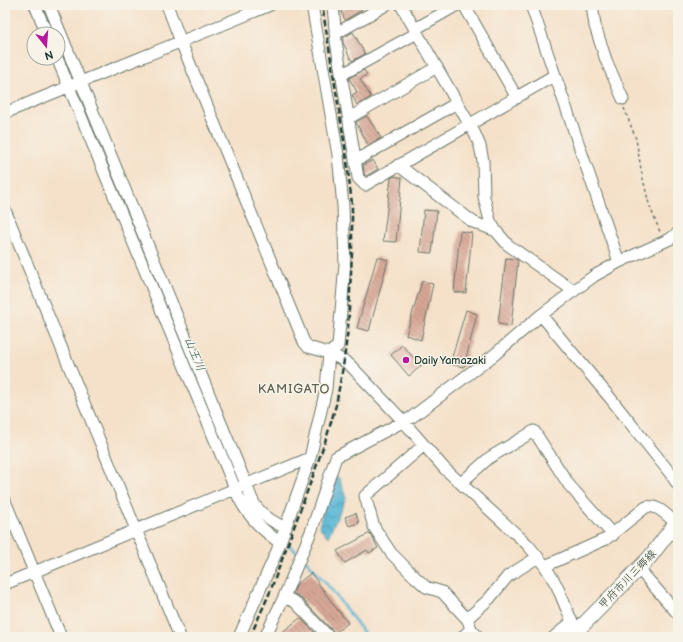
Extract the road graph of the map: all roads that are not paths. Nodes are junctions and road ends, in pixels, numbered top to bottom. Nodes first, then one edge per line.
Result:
1 (35, 5) edge
2 (49, 5) edge
3 (167, 5) edge
4 (270, 5) edge
5 (312, 5) edge
6 (333, 5) edge
7 (386, 5) edge
8 (401, 5) edge
9 (457, 5) edge
10 (464, 5) edge
11 (531, 5) edge
12 (592, 5) edge
13 (44, 26) edge
14 (416, 31) junction
15 (336, 34) junction
16 (181, 42) junction
17 (63, 66) edge
18 (437, 67) junction
19 (342, 75) junction
20 (555, 75) junction
21 (75, 84) junction
22 (517, 98) junction
23 (623, 99) road end
24 (457, 103) junction
25 (5, 113) edge
26 (349, 118) junction
27 (470, 125) junction
28 (355, 161) junction
29 (398, 165) junction
30 (5, 210) edge
31 (496, 231) junction
32 (678, 233) edge
33 (619, 262) junction
34 (574, 291) junction
35 (541, 315) junction
36 (329, 353) junction
37 (404, 422) junction
38 (424, 445) junction
39 (310, 458) junction
40 (461, 483) junction
41 (241, 486) junction
42 (678, 486) edge
43 (5, 501) edge
44 (677, 522) edge
45 (136, 529) junction
46 (613, 535) junction
47 (283, 536) junction
48 (538, 557) junction
49 (545, 566) junction
50 (638, 568) junction
51 (34, 572) junction
52 (5, 584) edge
53 (284, 597) junction
54 (678, 614) edge
55 (470, 631) edge
56 (577, 631) edge
57 (61, 637) edge
58 (180, 637) edge
59 (239, 637) edge
60 (265, 637) edge
61 (329, 637) edge
62 (554, 637) edge

1 - 13 street
2 - 21 street
3 - 16 street
4 - 16 street
5 - 36 street
6 - 15 street
7 - 15 street
8 - 14 street
9 - 14 street
10 - 22 street
11 - 20 street
12 - 23 street
14 - 18 street
14 - 19 street
15 - 19 street
16 - 21 street
16 - 36 street
17 - 21 street
18 - 24 street
18 - 26 street
19 - 26 street
20 - 22 street
20 - 33 street
21 - 25 street
21 - 41 street
22 - 27 street
24 - 27 street
24 - 28 street
26 - 28 street
27 - 29 street
27 - 31 street
28 - 29 street
29 - 31 street
30 - 45 street
31 - 34 street
32 - 33 street
33 - 34 street
34 - 35 street
35 - 37 street
35 - 42 street
36 - 37 street
36 - 39 street
37 - 38 street
37 - 53 street
38 - 40 street
38 - 55 street
39 - 41 street
39 - 47 street
40 - 46 street
40 - 48 street
41 - 45 street
41 - 47 street
41 - 47 street
43 - 51 street
44 - 46 street
44 - 50 main road, 甲府市川三郷線
45 - 51 street
45 - 58 street
46 - 49 street
47 - 59 street
48 - 49 street
48 - 55 street
49 - 56 street
50 - 54 street
50 - 56 main road, 甲府市川三郷線
51 - 52 street
51 - 57 street
53 - 60 street
53 - 61 street
56 - 62 street

